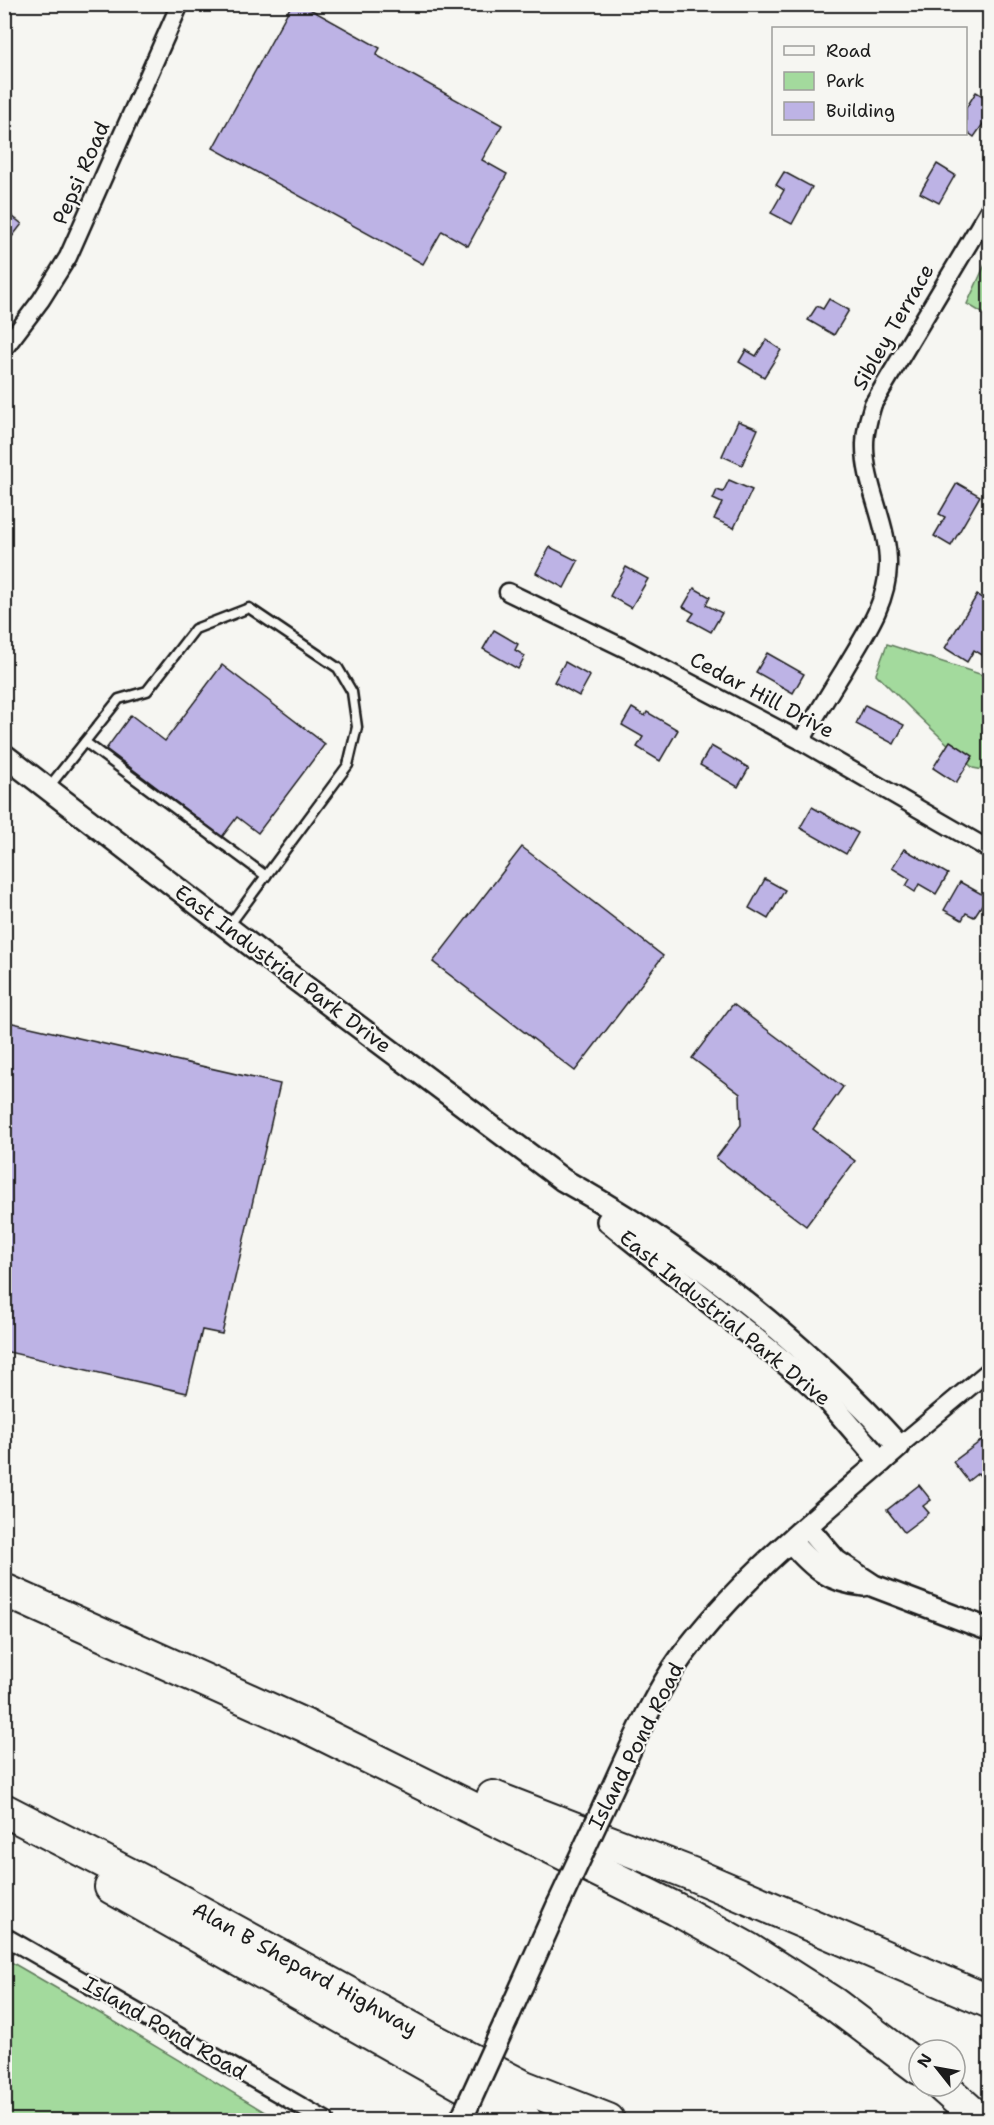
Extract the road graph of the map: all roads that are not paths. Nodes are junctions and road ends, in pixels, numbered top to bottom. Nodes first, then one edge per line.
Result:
1 (180, 4) edge
2 (990, 208) edge
3 (4, 349) edge
4 (508, 592) dead end
5 (801, 741) junction
6 (85, 742) junction
7 (4, 754) edge
8 (48, 788) junction
9 (990, 850) edge
10 (266, 876) junction
11 (228, 927) junction
12 (563, 1180) junction
13 (990, 1370) edge
14 (899, 1446) junction
15 (881, 1462) junction
16 (807, 1527) junction
17 (791, 1542) junction
18 (874, 1586) junction
19 (4, 1590) edge
20 (990, 1630) edge
21 (304, 1725) junction
22 (4, 1810) edge
23 (4, 1818) edge
24 (4, 1936) edge
25 (990, 2002) edge
26 (907, 2059) edge
27 (955, 2098) edge
28 (325, 2121) edge
29 (460, 2121) edge
30 (525, 2121) edge
31 (608, 2121) edge
32 (981, 2121) edge

1 - 3 street, Pepsi Road
2 - 5 street, Sibley Terrace
4 - 5 street, Cedar Hill Drive
5 - 9 street, Cedar Hill Drive
6 - 8 lane
6 - 10 lane
6 - 10 lane
7 - 8 street, East Industrial Park Drive
8 - 11 street, East Industrial Park Drive
10 - 11 lane
11 - 12 street, East Industrial Park Drive
12 - 14 street, East Industrial Park Drive
12 - 15 street, East Industrial Park Drive
13 - 14 street, Island Pond Road
14 - 15 street, Island Pond Road
15 - 16 street, Island Pond Road
16 - 17 street, Island Pond Road
16 - 18 street
17 - 18 street
17 - 29 street, Island Pond Road, bridge
18 - 20 street
19 - 21 highway
21 - 25 highway
21 - 26 highway
22 - 31 highway, Alan B Shepard Highway
23 - 30 highway
24 - 28 street, Island Pond Road
27 - 32 highway

